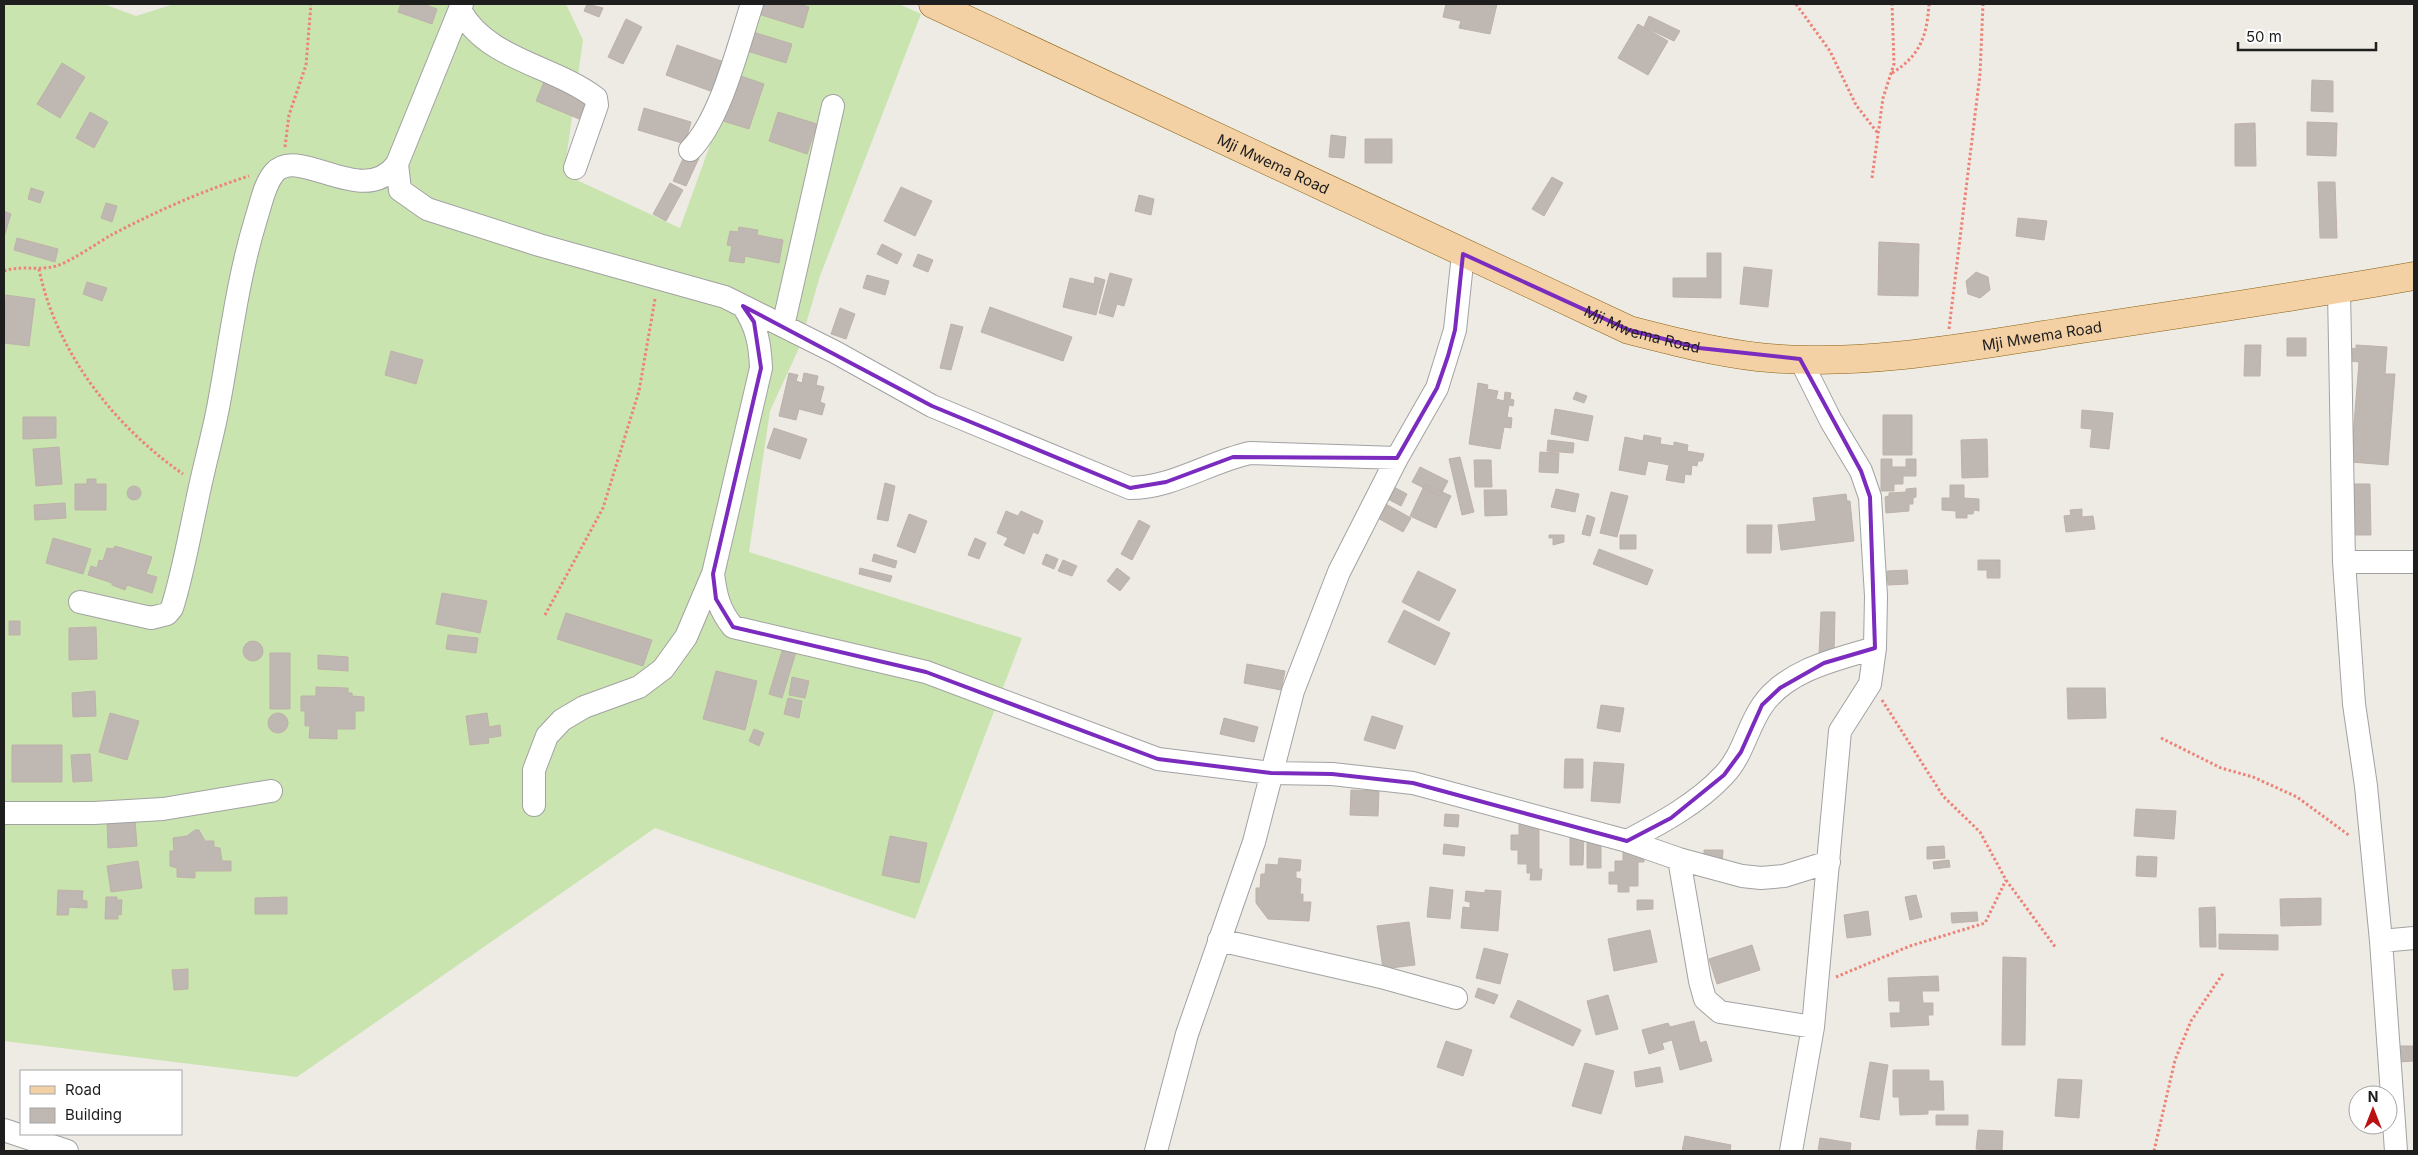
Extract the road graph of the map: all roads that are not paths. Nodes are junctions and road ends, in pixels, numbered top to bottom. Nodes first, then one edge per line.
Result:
1 (752, 4) edge
2 (933, 4) edge
3 (461, 7) edge
4 (833, 106) dead end
5 (690, 150) dead end
6 (397, 164) junction
7 (575, 168) dead end
8 (1463, 254) junction
9 (2414, 276) edge
10 (2339, 290) junction
11 (743, 306) junction
12 (783, 326) junction
13 (1800, 359) junction
14 (1397, 458) junction
15 (2344, 562) junction
16 (2414, 562) edge
17 (713, 574) junction
18 (80, 602) dead end
19 (1875, 648) junction
20 (1271, 773) junction
21 (272, 792) dead end
22 (534, 805) dead end
23 (4, 812) edge
24 (1627, 841) junction
25 (1679, 859) junction
26 (1829, 862) junction
27 (2414, 938) edge
28 (1219, 940) junction
29 (2381, 941) junction
30 (1456, 998) dead end
31 (1814, 1027) junction
32 (4, 1130) edge
33 (67, 1151) edge
34 (1156, 1151) edge
35 (1791, 1151) edge
36 (2396, 1151) edge

1 - 5 street
2 - 8 main road, Mji Mwema Road
3 - 6 street
3 - 7 street
4 - 12 street
6 - 11 street
6 - 18 street
8 - 13 main road, Mji Mwema Road
8 - 14 street
9 - 10 main road, Mji Mwema Road
10 - 13 main road, Mji Mwema Road
10 - 15 street
11 - 12 street
11 - 17 street
12 - 14 street
13 - 19 street
14 - 20 street
15 - 16 street
15 - 29 street
17 - 20 street
17 - 22 street
19 - 24 street
19 - 26 street
20 - 24 street
20 - 28 street
21 - 23 street
24 - 25 street
25 - 26 street
25 - 31 street
26 - 31 street
27 - 29 street
28 - 30 street
28 - 34 street
29 - 36 street
31 - 35 street
32 - 33 street

